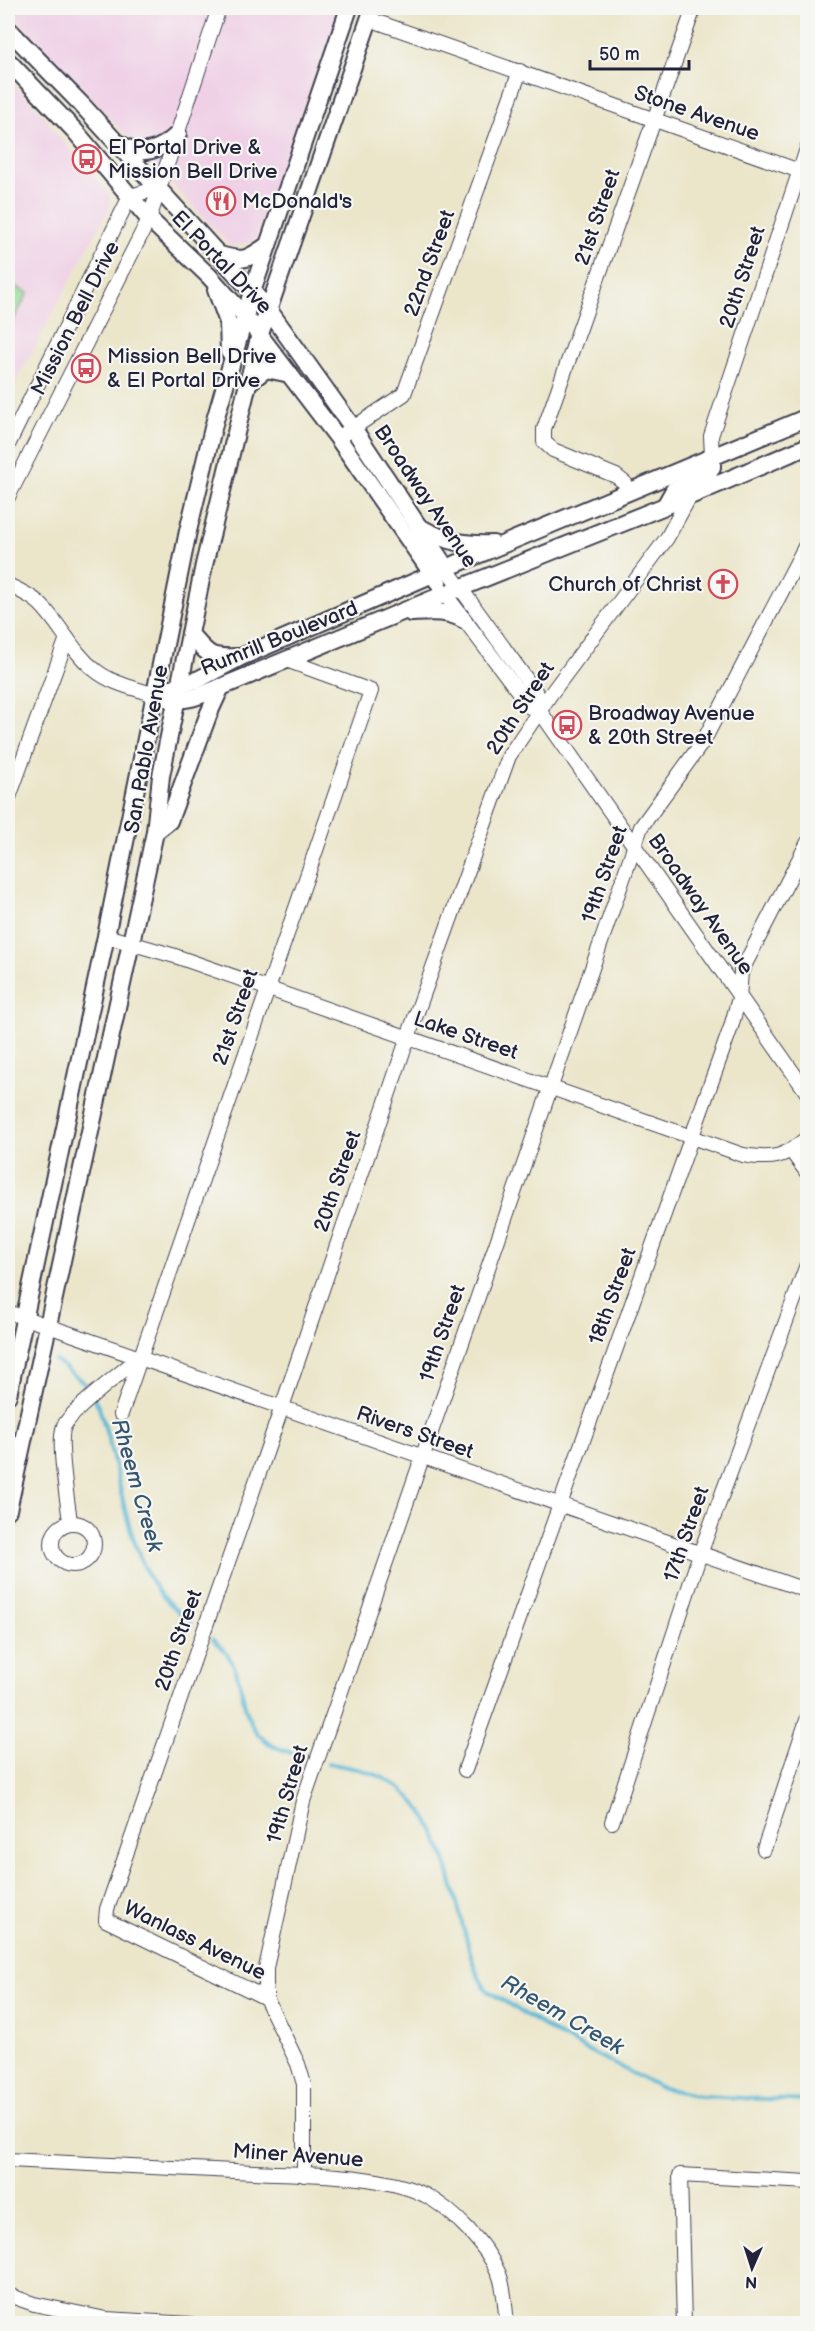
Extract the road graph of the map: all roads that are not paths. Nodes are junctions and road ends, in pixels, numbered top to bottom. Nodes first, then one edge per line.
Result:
1 (219, 8) edge
2 (348, 8) edge
3 (694, 8) edge
4 (369, 11) edge
5 (8, 29) edge
6 (339, 35) junction
7 (8, 61) edge
8 (520, 71) junction
9 (337, 111) junction
10 (653, 120) junction
11 (178, 134) junction
12 (116, 142) junction
13 (807, 146) edge
14 (803, 172) edge
15 (159, 188) junction
16 (130, 196) junction
17 (149, 219) junction
18 (268, 245) junction
19 (220, 255) junction
20 (209, 276) junction
21 (252, 292) junction
22 (268, 309) junction
23 (245, 316) junction
24 (260, 334) junction
25 (290, 374) junction
26 (228, 376) junction
27 (248, 382) junction
28 (807, 419) edge
29 (353, 428) junction
30 (338, 438) junction
31 (8, 445) edge
32 (807, 446) edge
33 (712, 456) junction
34 (629, 492) junction
35 (690, 496) junction
36 (8, 497) edge
37 (665, 506) junction
38 (418, 526) junction
39 (807, 541) edge
40 (506, 543) junction
41 (440, 571) junction
42 (8, 585) edge
43 (452, 591) junction
44 (398, 614) junction
45 (464, 620) junction
46 (190, 634) junction
47 (67, 638) junction
48 (241, 657) junction
49 (286, 660) junction
50 (221, 687) junction
51 (178, 693) junction
52 (155, 695) junction
53 (539, 710) junction
54 (8, 800) edge
55 (155, 832) junction
56 (807, 842) edge
57 (635, 849) junction
58 (105, 936) junction
59 (130, 942) junction
60 (268, 988) junction
61 (739, 998) junction
62 (408, 1037) junction
63 (551, 1088) junction
64 (807, 1094) edge
65 (807, 1137) edge
66 (692, 1138) junction
67 (792, 1152) junction
68 (807, 1174) edge
69 (807, 1262) edge
70 (15, 1314) edge
71 (49, 1325) junction
72 (139, 1358) junction
73 (8, 1395) edge
74 (282, 1407) junction
75 (121, 1414) dead end
76 (421, 1456) junction
77 (559, 1504) junction
78 (8, 1510) edge
79 (70, 1522) dead end
80 (700, 1554) junction
81 (807, 1591) edge
82 (807, 1716) edge
83 (465, 1770) dead end
84 (612, 1822) dead end
85 (764, 1849) dead end
86 (106, 1920) joint
87 (266, 1998) junction
88 (8, 2160) edge
89 (304, 2175) junction
90 (807, 2181) edge
91 (8, 2295) edge
92 (191, 2324) edge
93 (507, 2324) edge
94 (684, 2324) edge

1 - 11 street, Mission Bell Drive
2 - 6 main road, San Pablo Avenue
3 - 10 street, 21st Street
4 - 8 street, Stone Avenue
4 - 9 main road, San Pablo Avenue
5 - 12 main road, El Portal Drive
6 - 9 main road
6 - 18 main road, San Pablo Avenue
7 - 16 main road, El Portal Drive
8 - 10 street, Stone Avenue
8 - 29 street, 22nd Street
9 - 22 main road, San Pablo Avenue
10 - 14 street, Stone Avenue
10 - 34 street, 21st Street
11 - 12 main road
11 - 15 street, Mission Bell Drive
12 - 15 main road, El Portal Drive
13 - 14 street, 20th Street
14 - 33 street, 20th Street
15 - 16 street
15 - 17 street, Mission Bell Drive
15 - 19 main road, El Portal Drive
16 - 17 main road, El Portal Drive
16 - 31 street, Mission Bell Drive
17 - 20 main road, El Portal Drive
17 - 36 street, Mission Bell Drive
18 - 19 main road
18 - 21 main road, San Pablo Avenue
19 - 21 main road, El Portal Drive
20 - 23 main road, El Portal Drive
20 - 26 main road
21 - 22 main road, El Portal Drive
21 - 23 main road, San Pablo Avenue
22 - 24 main road, San Pablo Avenue
22 - 29 main road, Broadway Avenue
23 - 24 main road, El Portal Drive
23 - 26 main road, San Pablo Avenue
24 - 25 main road, Broadway Avenue
24 - 27 main road, San Pablo Avenue
25 - 27 main road
25 - 30 main road, Broadway Avenue
26 - 52 main road, San Pablo Avenue
27 - 46 main road, San Pablo Avenue
28 - 33 main road, Rumrill Boulevard
29 - 30 street, 22nd Street
29 - 38 main road, Broadway Avenue
30 - 41 main road, Broadway Avenue
32 - 35 main road, Rumrill Boulevard
33 - 34 main road, Rumrill Boulevard
33 - 37 main road
34 - 40 main road, Rumrill Boulevard
35 - 37 main road, Rumrill Boulevard
35 - 53 street, 20th Street
37 - 43 main road, Rumrill Boulevard
38 - 40 main road
38 - 41 main road, Broadway Avenue
39 - 57 street, 19th Street
40 - 41 main road, Rumrill Boulevard
41 - 43 main road, Broadway Avenue
41 - 48 main road, Rumrill Boulevard
42 - 47 street
43 - 44 main road, Rumrill Boulevard
43 - 45 street, Broadway Avenue
43 - 53 street, Broadway Avenue
44 - 45 main road
44 - 49 main road, Rumrill Boulevard
45 - 53 street, Broadway Avenue
46 - 48 main road
46 - 51 main road, San Pablo Avenue
47 - 52 street
47 - 54 street
48 - 51 main road, Rumrill Boulevard
49 - 50 main road, Rumrill Boulevard
49 - 60 street, 21st Street
50 - 51 main road, Rumrill Boulevard
50 - 55 main road
51 - 52 main road, Rumrill Boulevard
51 - 55 main road, San Pablo Avenue
52 - 58 main road, San Pablo Avenue
53 - 57 street, Broadway Avenue
53 - 62 street, 20th Street
55 - 59 main road, San Pablo Avenue
56 - 61 street, 18th Street
57 - 61 street, Broadway Avenue
57 - 63 street, 19th Street
58 - 59 street, Lake Street
58 - 70 main road, San Pablo Avenue
59 - 60 street, Lake Street
59 - 71 main road, San Pablo Avenue
60 - 62 street, Lake Street
60 - 72 street, 21st Street
61 - 64 street, Broadway Avenue
61 - 66 street, 18th Street
62 - 63 street, Lake Street
62 - 74 street, 20th Street
63 - 66 street, Lake Street
63 - 76 street, 19th Street
65 - 67 street
66 - 67 street, Lake Street
66 - 77 street, 18th Street
67 - 68 street
69 - 80 street, 17th Street
70 - 71 street, Rivers Street
70 - 73 main road, San Pablo Avenue
71 - 72 street, Rivers Street
71 - 78 main road, San Pablo Avenue
72 - 74 street, Rivers Street
72 - 75 street, 21st Street
72 - 79 street
74 - 76 street, Rivers Street
74 - 86 street, 20th Street
76 - 77 street, Rivers Street
76 - 87 street, 19th Street
77 - 80 street, Rivers Street
77 - 83 street, 18th Street
80 - 81 street, Rivers Street
80 - 84 street, 17th Street
82 - 85 street
86 - 87 street, Wanlass Avenue
87 - 89 street, 19th Street
88 - 89 street, Miner Avenue
89 - 93 street, Miner Avenue
90 - 94 street
91 - 92 street

